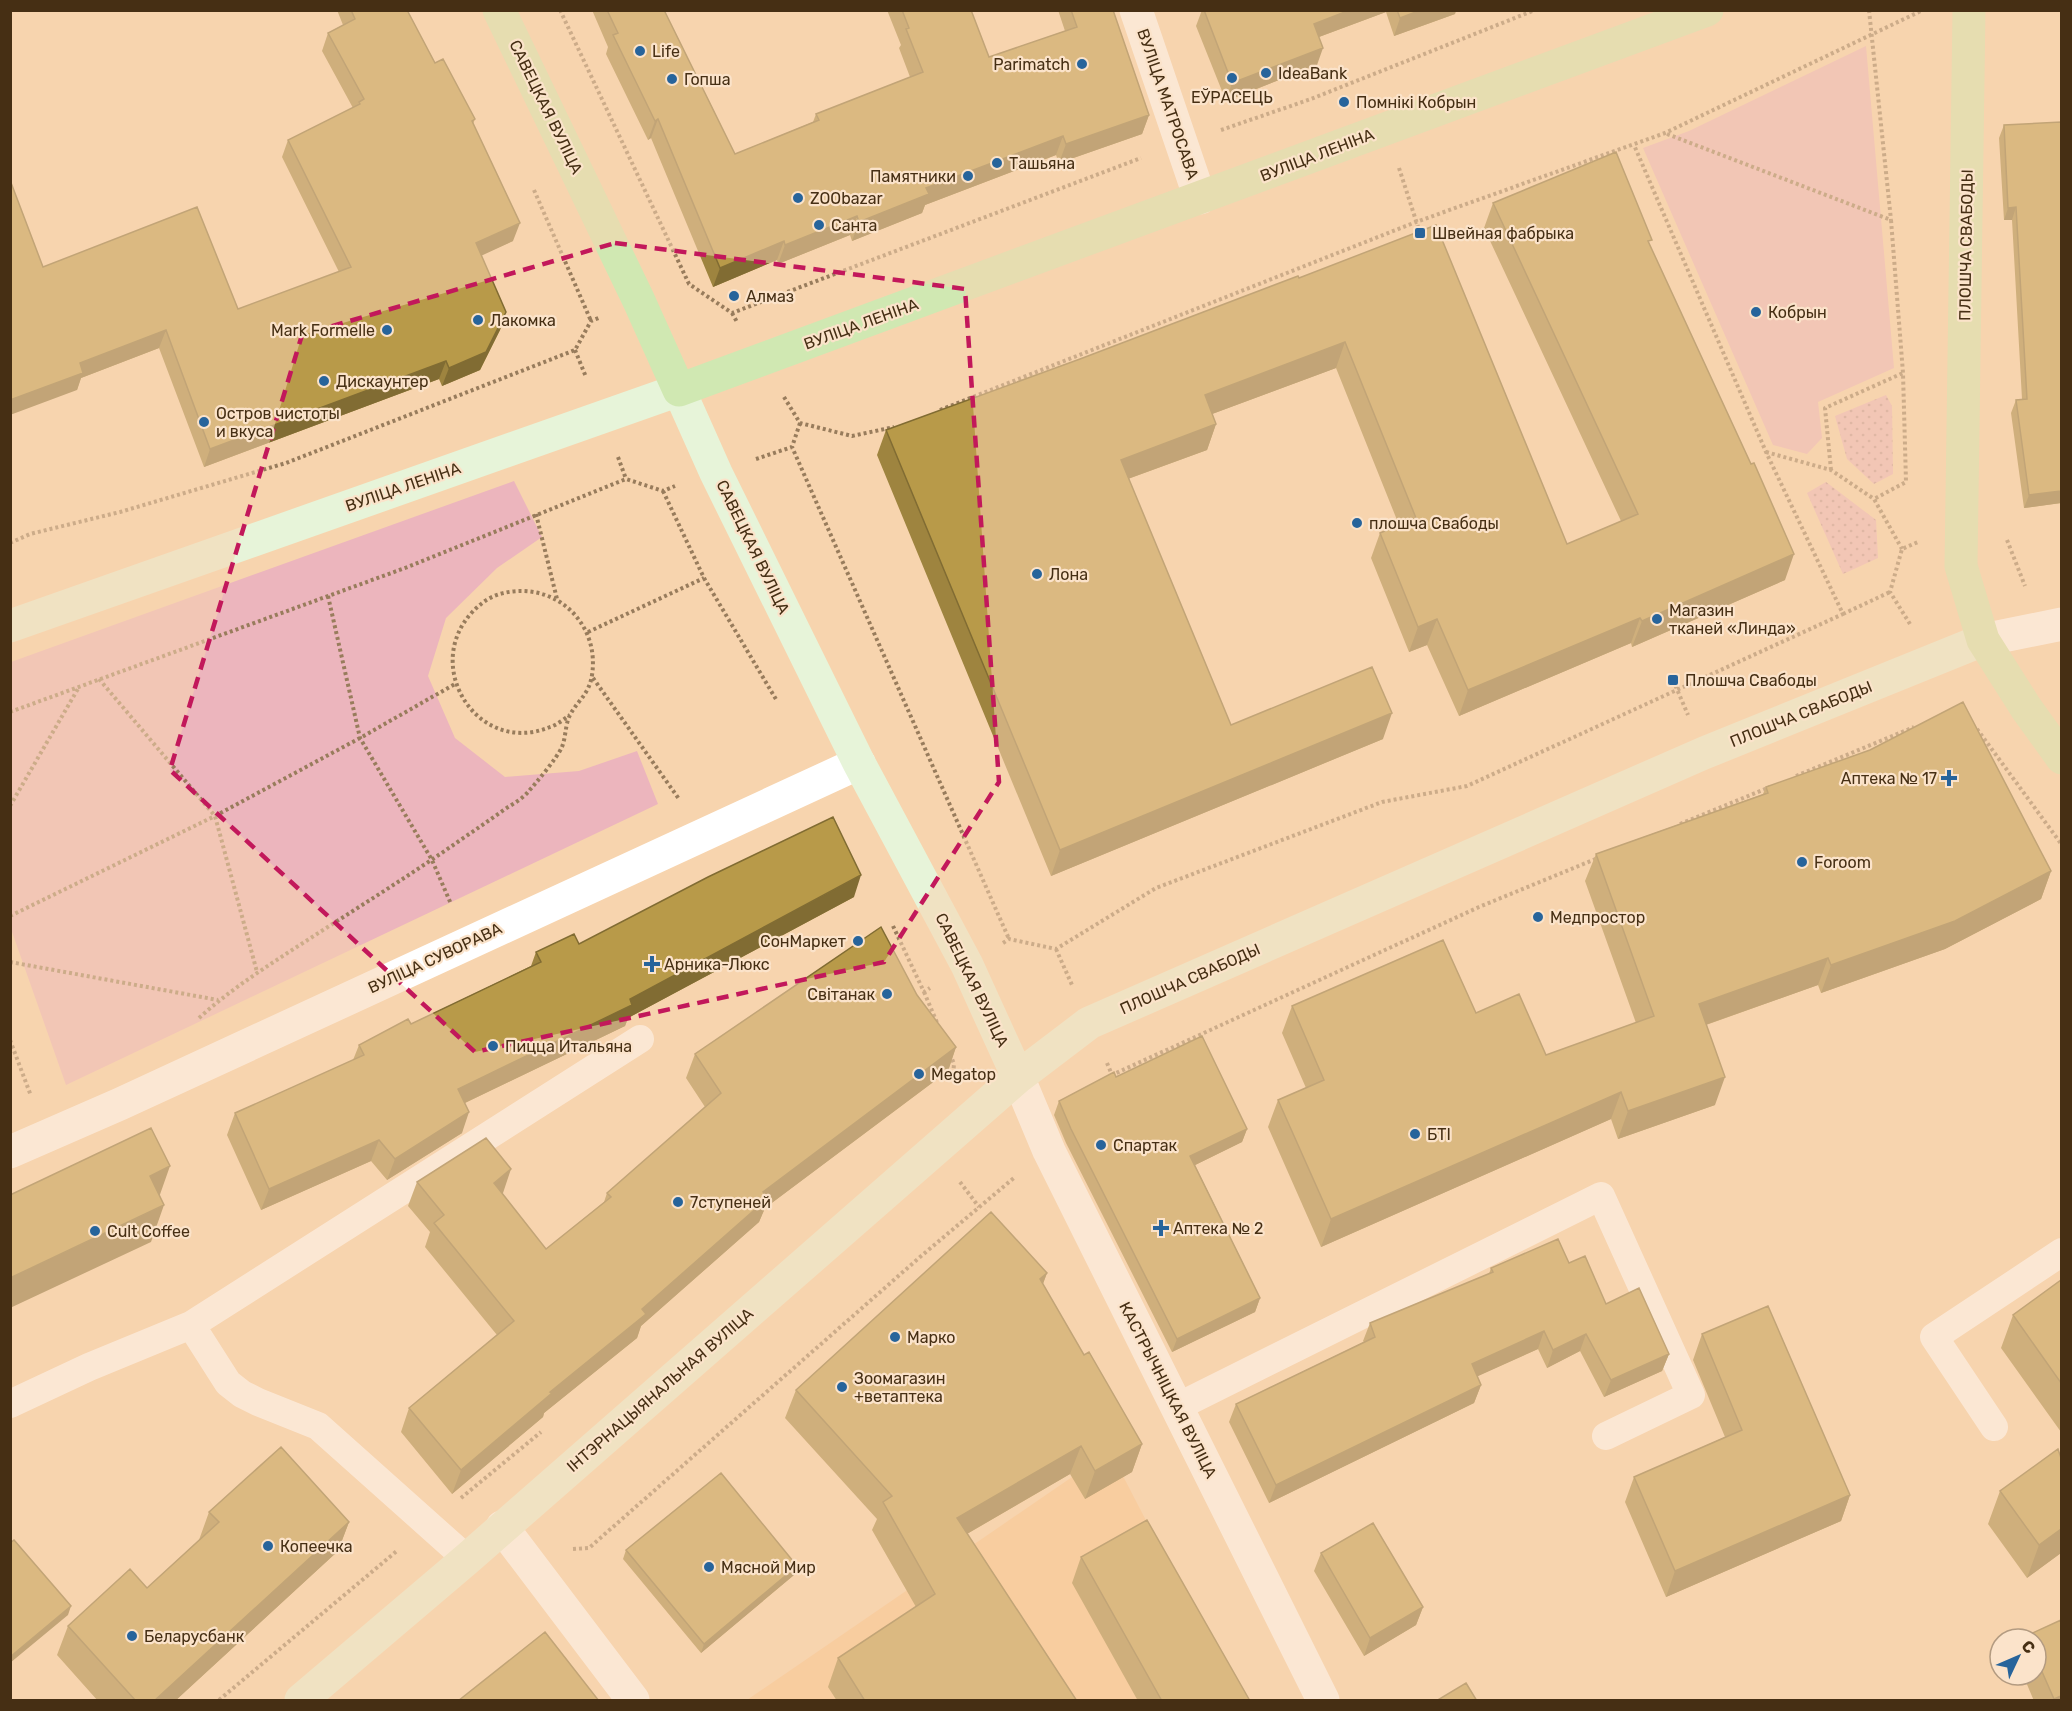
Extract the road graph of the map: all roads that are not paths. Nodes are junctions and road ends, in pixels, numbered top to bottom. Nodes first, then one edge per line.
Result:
1 (499, 10) edge
2 (1136, 10) edge
3 (1707, 10) edge
4 (1969, 10) edge
5 (1200, 198) junction
6 (679, 390) junction
7 (2061, 624) edge
8 (10, 626) edge
9 (1983, 639) junction
10 (2061, 758) edge
11 (859, 763) junction
12 (640, 1039) dead end
13 (1018, 1077) junction
14 (10, 1152) edge
15 (2061, 1252) edge
16 (191, 1325) junction
17 (10, 1404) edge
18 (1176, 1407) junction
19 (1994, 1427) dead end
20 (1606, 1436) dead end
21 (502, 1527) junction
22 (467, 1559) junction
23 (301, 1701) edge
24 (633, 1701) edge
25 (1323, 1701) edge

1 - 6 main road, САВЕЦКАЯ ВУЛІЦА
2 - 5 street, ВУЛІЦА МАТРОСАВА
3 - 5 main road, ВУЛІЦА ЛЕНІНА
4 - 9 main road, ПЛОШЧА СВАБОДЫ
5 - 6 main road, ВУЛІЦА ЛЕНІНА
6 - 8 main road, ВУЛІЦА ЛЕНІНА
6 - 11 main road, САВЕЦКАЯ ВУЛІЦА
7 - 9 street
9 - 10 main road
9 - 13 main road, ПЛОШЧА СВАБОДЫ
11 - 13 main road, САВЕЦКАЯ ВУЛІЦА
11 - 14 street, ВУЛІЦА СУВОРАВА
12 - 16 lane
13 - 18 street, КАСТРЫЧНІЦКАЯ ВУЛІЦА
13 - 21 main road, ІНТЭРНАЦЫЯНАЛЬНАЯ ВУЛІЦА
15 - 19 lane
16 - 17 lane
16 - 22 lane
18 - 20 lane
18 - 25 street, КАСТРЫЧНІЦКАЯ ВУЛІЦА
21 - 22 main road, ІНТЭРНАЦЫЯНАЛЬНАЯ ВУЛІЦА
21 - 24 street
22 - 23 main road, ІНТЭРНАЦЫЯНАЛЬНАЯ ВУЛІЦА

